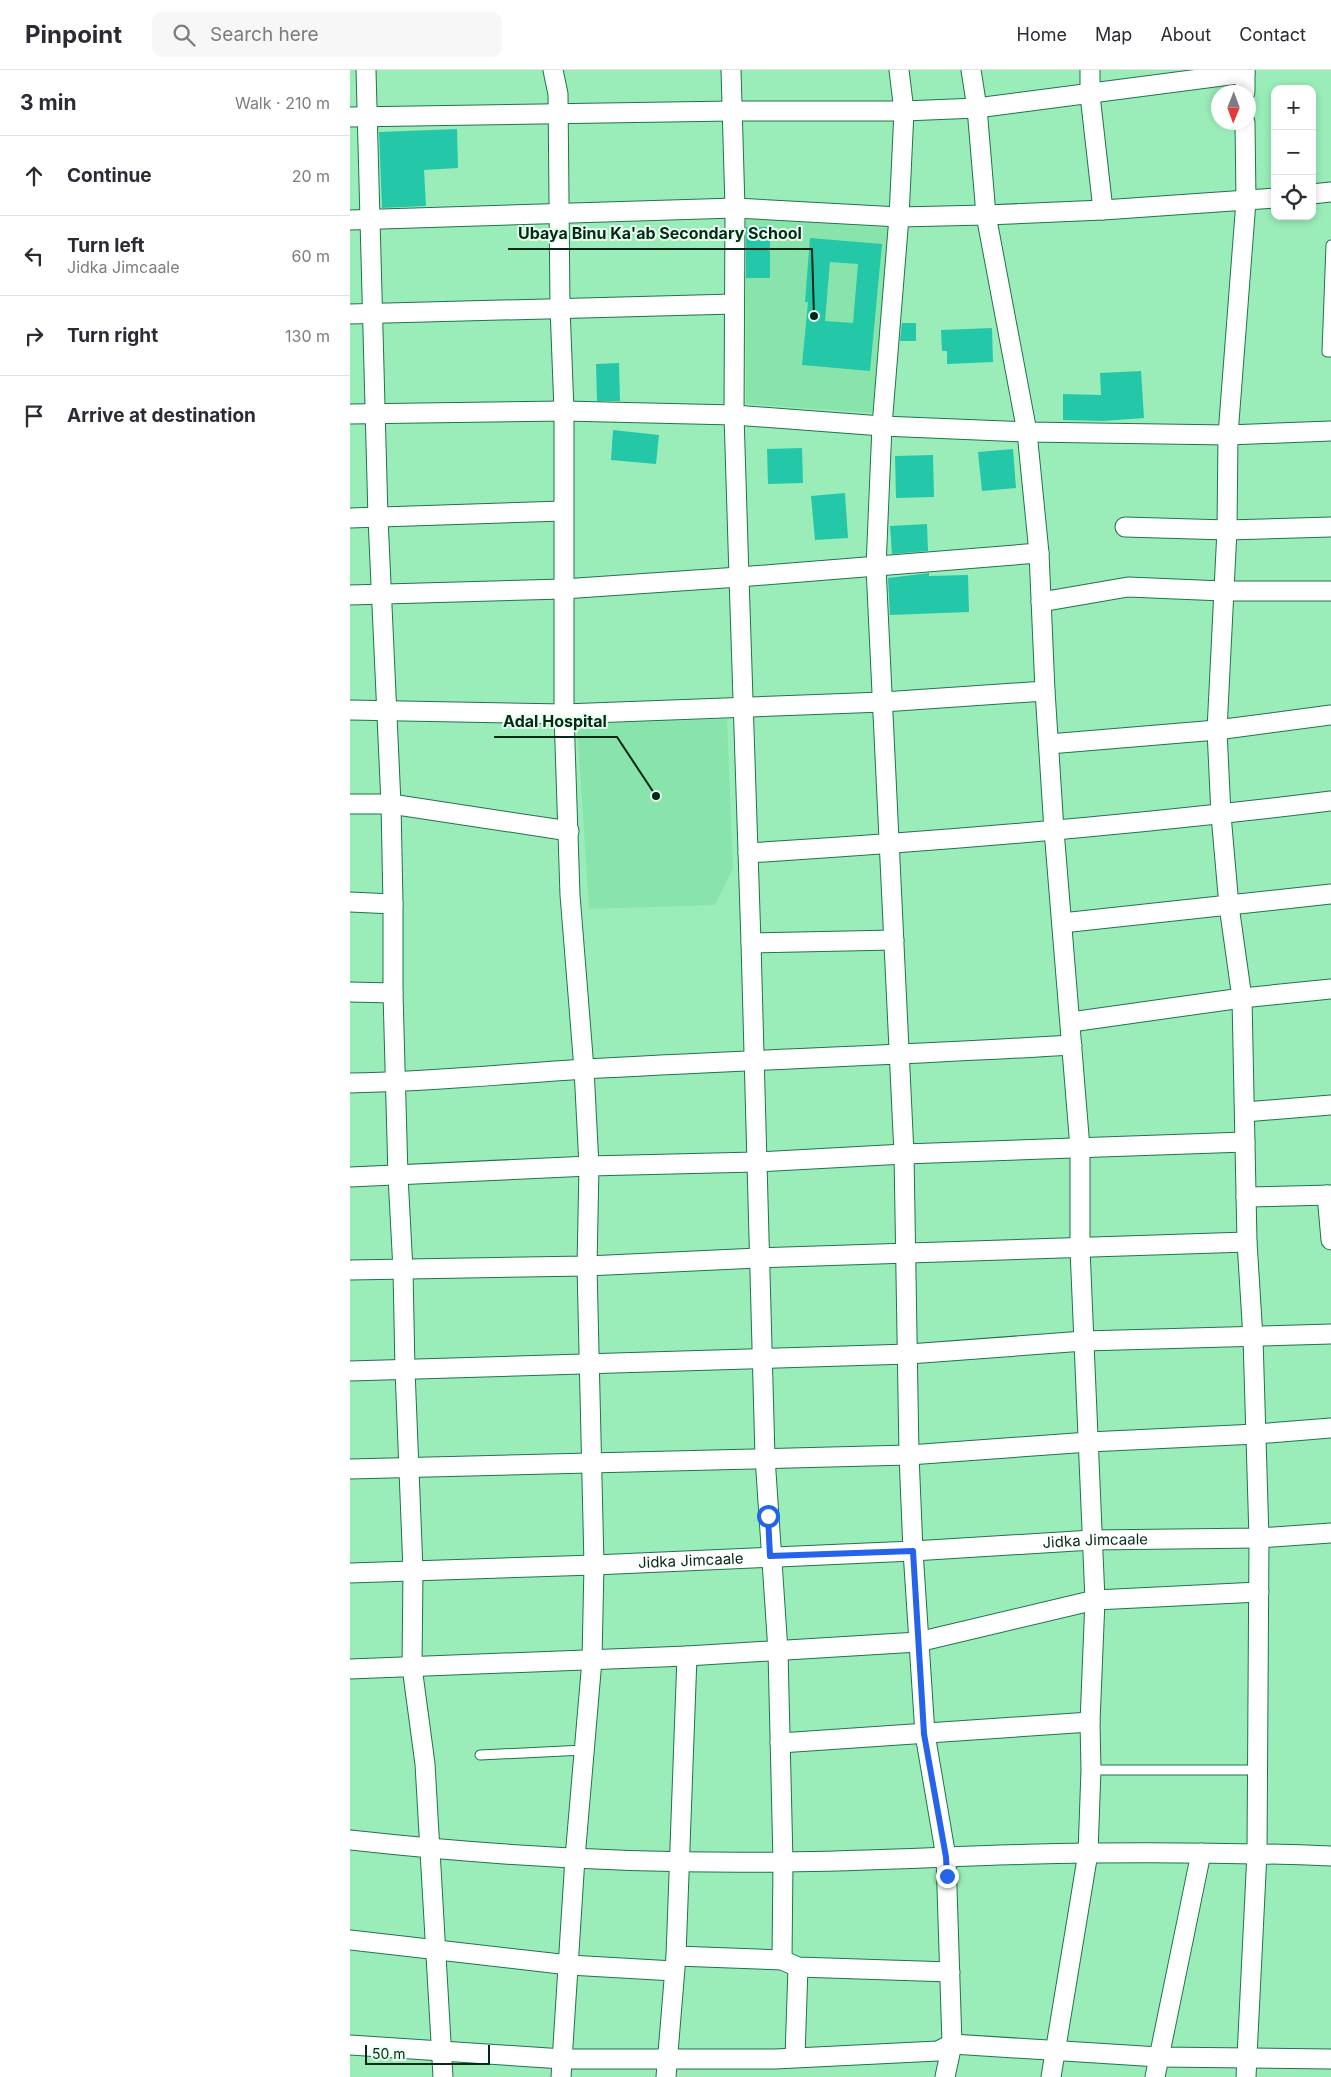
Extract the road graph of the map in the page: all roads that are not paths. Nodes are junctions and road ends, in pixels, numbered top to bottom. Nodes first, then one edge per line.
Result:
1 (366, 70) edge
2 (554, 70) edge
3 (731, 70) edge
4 (899, 70) edge
5 (971, 70) edge
6 (1090, 70) edge
7 (1245, 72) edge
8 (1245, 85) edge
9 (1090, 95) junction
10 (977, 108) junction
11 (732, 111) junction
12 (904, 111) junction
13 (558, 113) junction
14 (359, 117) edge
15 (1245, 130) edge
16 (1331, 192) edge
17 (1316, 194) edge
18 (1271, 199) edge
19 (1246, 202) junction
20 (735, 208) junction
21 (1103, 210) junction
22 (559, 213) junction
23 (986, 215) junction
24 (899, 217) junction
25 (369, 219) junction
26 (350, 220) edge
27 (1331, 245) edge
28 (734, 304) junction
29 (560, 308) junction
30 (372, 313) junction
31 (350, 314) edge
32 (1331, 352) edge
33 (564, 411) junction
34 (375, 413) junction
35 (350, 414) edge
36 (734, 415) junction
37 (882, 426) junction
38 (1331, 431) edge
39 (1027, 432) junction
40 (1228, 435) junction
41 (563, 511) junction
42 (350, 518) edge
43 (378, 518) junction
44 (1331, 526) edge
45 (1124, 527) dead end
46 (1227, 530) junction
47 (1039, 552) junction
48 (876, 567) junction
49 (739, 577) junction
50 (563, 589) junction
51 (1223, 591) junction
52 (1331, 591) edge
53 (381, 594) junction
54 (350, 595) edge
55 (1041, 602) junction
56 (1045, 691) junction
57 (883, 702) junction
58 (743, 708) junction
59 (350, 710) edge
60 (387, 712) junction
61 (564, 714) junction
62 (1331, 715) edge
63 (1218, 730) junction
64 (1049, 744) junction
65 (1331, 801) edge
66 (350, 804) edge
67 (391, 804) junction
68 (1221, 815) junction
69 (1054, 830) junction
70 (569, 831) junction
71 (889, 844) junction
72 (748, 853) junction
73 (1331, 894) edge
74 (350, 902) edge
75 (393, 904) junction
76 (1229, 906) junction
77 (1062, 923) junction
78 (894, 940) junction
79 (751, 943) junction
80 (1331, 989) edge
81 (350, 992) edge
82 (393, 993) junction
83 (1242, 998) junction
84 (1071, 1022) junction
85 (1072, 1045) junction
86 (899, 1056) junction
87 (754, 1062) junction
88 (584, 1069) junction
89 (396, 1082) junction
90 (350, 1083) edge
91 (1331, 1105) edge
92 (1245, 1112) junction
93 (1245, 1142) junction
94 (1080, 1148) junction
95 (904, 1154) junction
96 (756, 1162) junction
97 (589, 1166) junction
98 (398, 1176) junction
99 (350, 1177) edge
100 (1329, 1195) edge
101 (1246, 1197) junction
102 (1331, 1240) edge
103 (1247, 1242) junction
104 (1080, 1249) junction
105 (905, 1255) junction
106 (758, 1258) junction
107 (587, 1266) junction
108 (350, 1270) edge
109 (403, 1270) junction
110 (1331, 1334) edge
111 (1253, 1338) junction
112 (1084, 1342) junction
113 (909, 1354) junction
114 (761, 1359) junction
115 (590, 1363) junction
116 (405, 1370) junction
117 (350, 1371) edge
118 (1331, 1428) edge
119 (1256, 1434) junction
120 (1090, 1442) junction
121 (909, 1455) junction
122 (765, 1457) junction
123 (591, 1463) junction
124 (409, 1467) junction
125 (350, 1469) edge
126 (1331, 1533) edge
127 (1259, 1538) junction
128 (1092, 1540) junction
129 (913, 1551) junction
130 (770, 1556) junction
131 (594, 1565) junction
132 (413, 1570) junction
133 (350, 1572) edge
134 (1260, 1592) junction
135 (1095, 1600) junction
136 (918, 1642) junction
137 (778, 1650) junction
138 (686, 1656) junction
139 (592, 1660) junction
140 (412, 1667) junction
141 (350, 1668) edge
142 (1090, 1722) junction
143 (924, 1734) junction
144 (780, 1743) junction
145 (584, 1750) junction
146 (480, 1755) dead end
147 (1091, 1770) junction
148 (1258, 1770) junction
149 (350, 1840) edge
150 (431, 1849) junction
151 (1201, 1852) junction
152 (1088, 1853) junction
153 (1257, 1853) junction
154 (1331, 1856) edge
155 (946, 1857) junction
156 (575, 1858) junction
157 (680, 1861) junction
158 (783, 1862) junction
159 (350, 1940) edge
160 (436, 1950) junction
161 (675, 1963) junction
162 (790, 1963) junction
163 (569, 1966) junction
164 (950, 1972) junction
165 (952, 2044) junction
166 (350, 2045) edge
167 (1056, 2051) junction
168 (441, 2052) junction
169 (795, 2057) junction
170 (1159, 2057) junction
171 (1331, 2059) edge
172 (562, 2068) edge
173 (667, 2068) edge
174 (775, 2068) edge
175 (1246, 2068) edge
176 (443, 2077) edge
177 (944, 2077) edge
178 (1051, 2077) edge
179 (1155, 2077) edge

1 - 14 street
2 - 13 street
3 - 11 street
4 - 12 street
5 - 10 street
6 - 9 street
7 - 8 street
7 - 9 street
9 - 10 street
9 - 21 street
10 - 12 street
10 - 23 street
11 - 12 street
11 - 13 street
11 - 20 street
12 - 24 street
13 - 14 street
13 - 22 street
14 - 25 street
15 - 19 street
16 - 17 street
18 - 19 street
19 - 21 street
19 - 40 street
20 - 22 street
20 - 24 street
20 - 28 street
21 - 23 street
22 - 25 street
22 - 29 street
23 - 24 street
23 - 39 street
24 - 37 street
25 - 26 street
25 - 30 street
27 - 32 lane
28 - 29 street
28 - 36 street
29 - 30 street
29 - 33 street
30 - 31 street
30 - 34 street
33 - 34 street
33 - 36 street
33 - 41 street
34 - 35 street
34 - 43 street
36 - 37 street
36 - 49 street
37 - 39 street
37 - 48 street
38 - 40 street
39 - 40 street
39 - 47 street
40 - 46 street
41 - 43 street
41 - 50 street
42 - 43 street
43 - 53 street
44 - 46 street
45 - 46 street
46 - 51 street
47 - 48 street
47 - 55 street
48 - 49 street
48 - 57 street
49 - 50 street
49 - 58 street
50 - 53 street
50 - 61 street
51 - 52 street
51 - 55 street
51 - 63 street
53 - 54 street
53 - 60 street
55 - 56 street
56 - 57 street
56 - 64 street
57 - 58 street
57 - 71 street
58 - 61 street
58 - 72 street
59 - 60 street
60 - 61 street
60 - 67 street
61 - 70 street
62 - 63 street
63 - 64 street
63 - 68 street
64 - 69 street
65 - 68 street
66 - 67 street
67 - 70 street
67 - 75 street
68 - 69 street
68 - 76 street
69 - 71 street
69 - 77 street
70 - 88 street
71 - 72 street
71 - 78 street
72 - 79 street
73 - 76 street
74 - 75 street
75 - 82 street
76 - 77 street
76 - 83 street
77 - 84 street
78 - 79 street
78 - 86 street
79 - 87 street
80 - 83 street
81 - 82 street
82 - 89 street
83 - 84 street
83 - 92 street
84 - 85 street
85 - 86 street
85 - 94 street
86 - 87 street
86 - 95 street
87 - 88 street
87 - 96 street
88 - 89 street
88 - 97 street
89 - 90 street
89 - 98 street
91 - 92 street
92 - 93 street
93 - 94 street
93 - 101 street
94 - 95 street
94 - 104 street
95 - 96 street
95 - 105 street
96 - 97 street
96 - 106 street
97 - 98 street
97 - 107 street
98 - 99 street
98 - 109 street
100 - 101 street
100 - 102 street
101 - 103 street
103 - 104 street
103 - 111 street
104 - 105 street
104 - 112 street
105 - 106 street
105 - 113 street
106 - 107 street
106 - 114 street
107 - 109 street
107 - 115 street
108 - 109 street
109 - 116 street
110 - 111 street
111 - 112 street
111 - 119 street
112 - 113 street
112 - 120 street
113 - 114 street
113 - 121 street
114 - 115 street
114 - 122 street
115 - 116 street
115 - 123 street
116 - 117 street
116 - 124 street
118 - 119 street
119 - 120 street
119 - 127 street
120 - 121 street
120 - 128 street
121 - 122 street
121 - 129 street
122 - 123 street
122 - 130 street
123 - 124 street
123 - 131 street
124 - 125 street
124 - 132 street
126 - 127 street, Jidka Jimcaale
127 - 128 street, Jidka Jimcaale
127 - 134 street
128 - 129 street, Jidka Jimcaale
128 - 135 street
129 - 130 street, Jidka Jimcaale
129 - 136 street
130 - 131 street, Jidka Jimcaale
130 - 137 street
131 - 132 street, Jidka Jimcaale
131 - 139 street
132 - 133 street, Jidka Jimcaale
132 - 140 street
134 - 135 street
134 - 148 street
135 - 136 street
135 - 142 street
136 - 137 street
136 - 143 street
137 - 138 street
137 - 144 street
138 - 139 street
138 - 157 street
139 - 140 street
139 - 145 street
140 - 141 street
140 - 150 street
142 - 143 street
142 - 147 street
143 - 144 street
143 - 155 street
144 - 158 street
145 - 146 lane
145 - 156 street
147 - 148 lane
147 - 152 street
148 - 153 street
149 - 150 street
150 - 156 street
150 - 160 street
151 - 152 street
151 - 153 street
151 - 170 street
152 - 155 street
152 - 167 street
153 - 154 street
153 - 175 street
155 - 158 street
155 - 164 street
156 - 157 street
156 - 163 street
157 - 158 street
157 - 161 street
158 - 162 street
159 - 160 street
160 - 163 street
160 - 168 street
161 - 162 street
161 - 163 street
161 - 173 street
162 - 164 street
162 - 169 street
163 - 172 street
164 - 165 street
165 - 167 street
165 - 169 street
165 - 177 street
166 - 168 street
167 - 170 street
167 - 178 street
168 - 172 street
168 - 176 street
169 - 174 street
170 - 175 street
170 - 179 street
171 - 175 street
172 - 173 street
173 - 174 street

